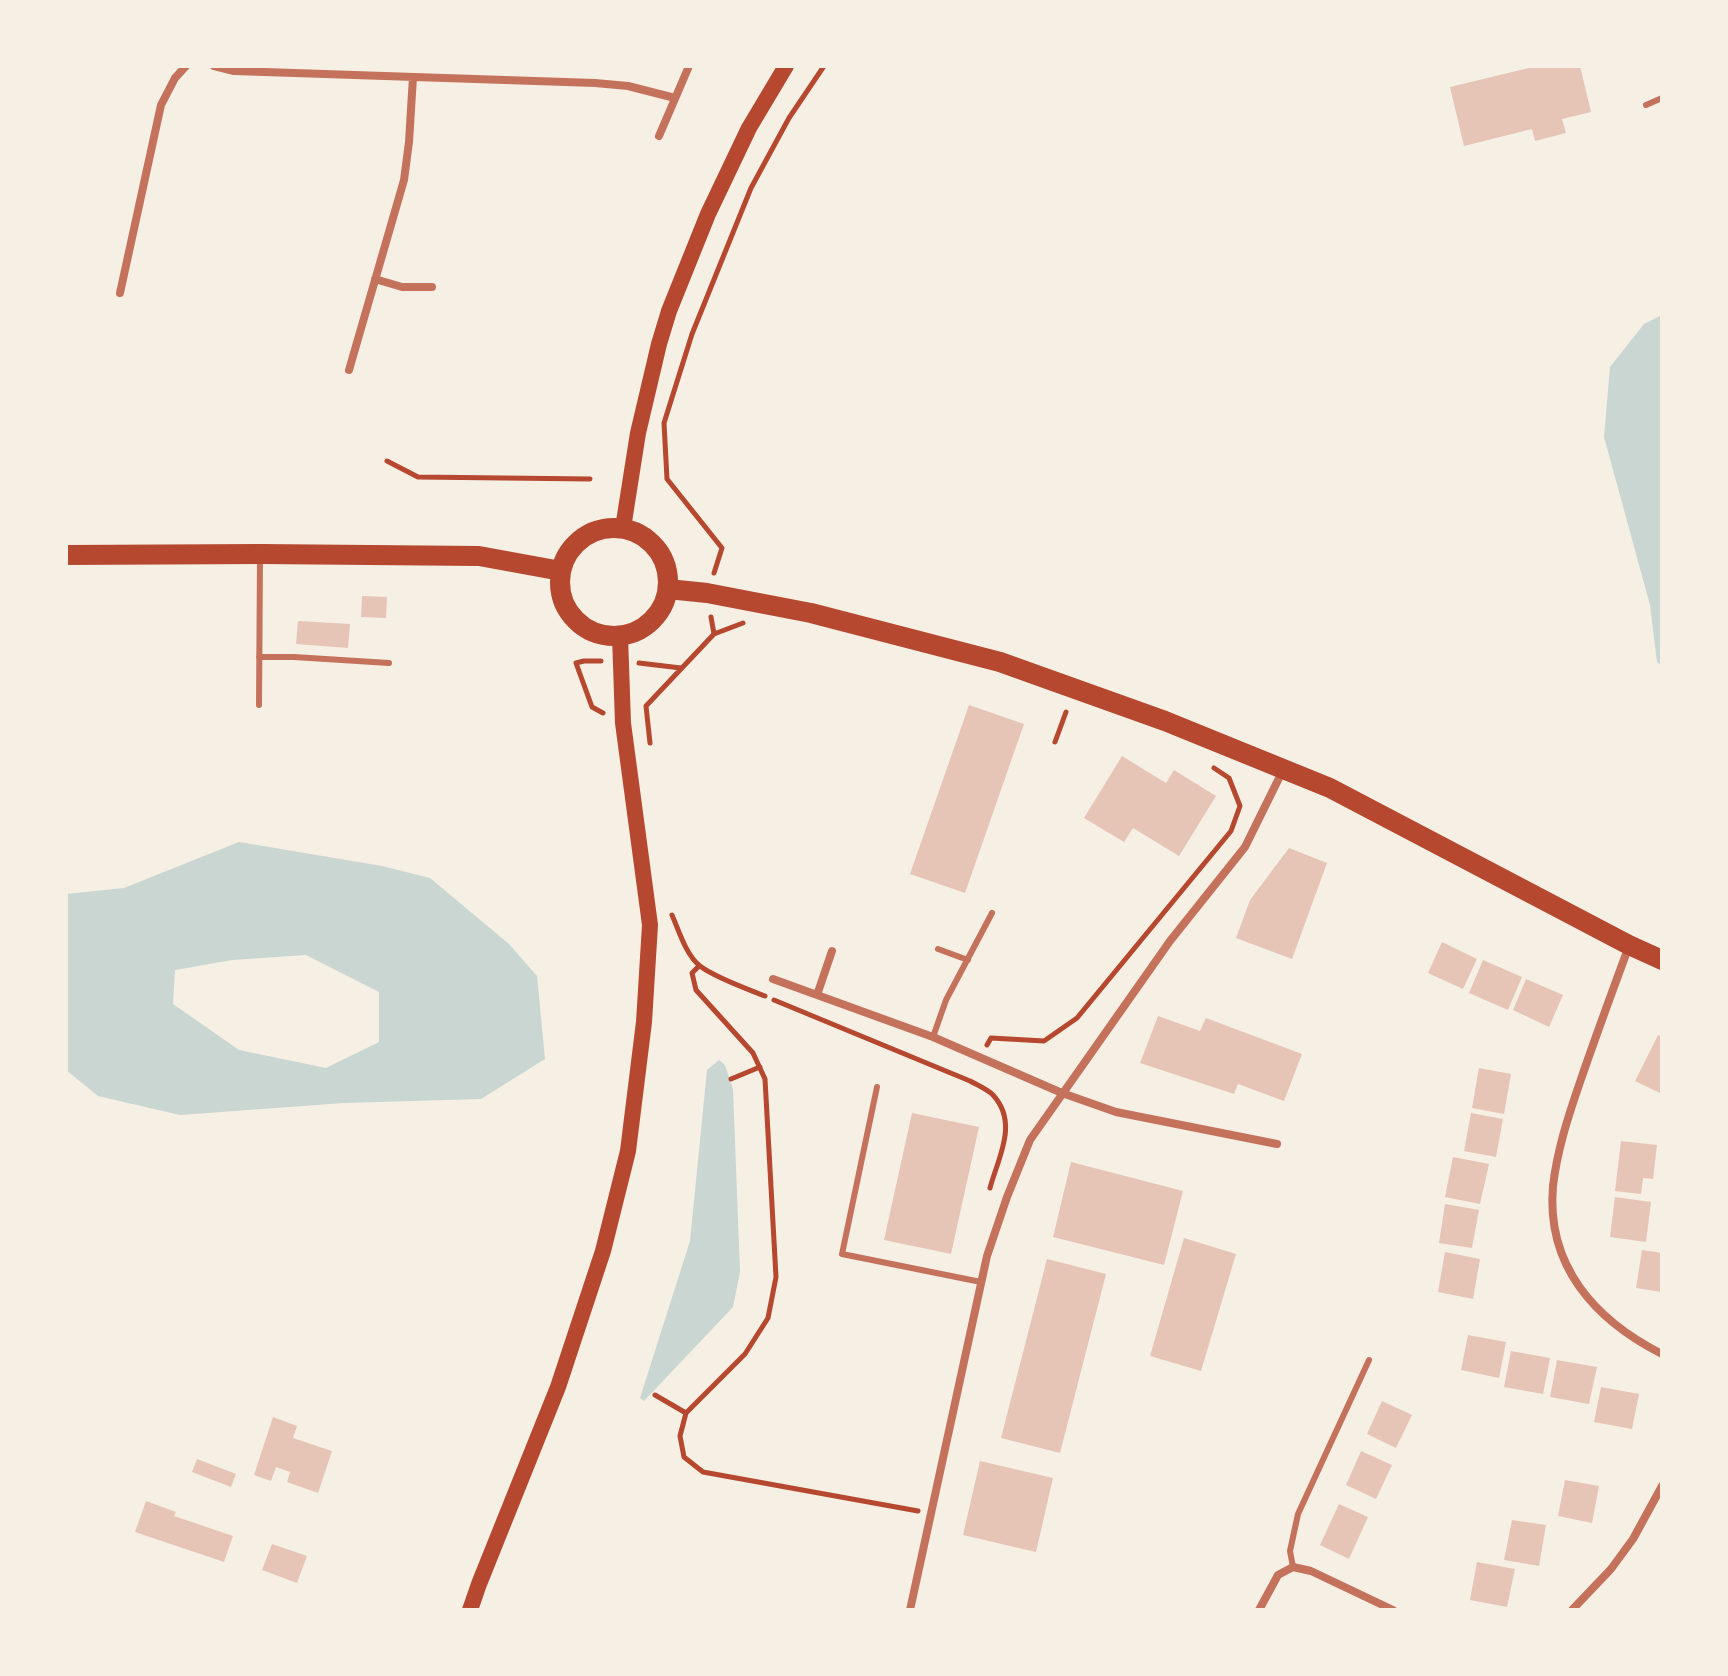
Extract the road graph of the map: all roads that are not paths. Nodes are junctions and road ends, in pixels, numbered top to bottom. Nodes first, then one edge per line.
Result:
1 (186, 66) edge
2 (214, 66) edge
3 (480, 66) edge
4 (689, 66) edge
5 (786, 66) edge
6 (413, 77) junction
7 (479, 78) junction
8 (675, 98) junction
9 (1662, 98) edge
10 (1646, 105) dead end
11 (659, 136) dead end
12 (375, 279) junction
13 (432, 287) dead end
14 (120, 293) dead end
15 (349, 370) dead end
16 (623, 528) junction
17 (260, 554) junction
18 (66, 555) edge
19 (561, 571) junction
20 (668, 589) junction
21 (620, 636) junction
22 (259, 657) junction
23 (389, 663) dead end
24 (259, 705) dead end
25 (1284, 769) junction
26 (992, 913) dead end
27 (1629, 945) junction
28 (938, 949) dead end
29 (832, 951) dead end
30 (968, 960) junction
31 (1662, 960) edge
32 (773, 979) dead end
33 (817, 995) junction
34 (933, 1037) junction
35 (877, 1087) dead end
36 (1062, 1093) junction
37 (1277, 1144) dead end
38 (981, 1282) junction
39 (1662, 1354) edge
40 (1369, 1360) dead end
41 (1662, 1486) edge
42 (1293, 1567) junction
43 (470, 1610) edge
44 (910, 1610) edge
45 (1259, 1610) edge
46 (1393, 1610) edge
47 (1572, 1610) edge

1 - 14 street
2 - 6 street
3 - 7 street
4 - 8 street
5 - 16 main road
6 - 7 street
6 - 12 street
7 - 8 street
8 - 11 street
9 - 10 lane
12 - 13 street
12 - 15 street
16 - 19 main road
16 - 20 main road
17 - 18 main road
17 - 19 main road
17 - 22 lane
19 - 21 main road
20 - 21 main road
20 - 25 main road
21 - 43 main road
22 - 23 lane
22 - 24 lane
25 - 27 main road
25 - 36 street
26 - 30 lane
27 - 31 main road
27 - 39 street
28 - 30 lane
29 - 33 street
30 - 34 lane
32 - 33 street
33 - 34 street
34 - 36 street
35 - 38 lane
36 - 37 street
36 - 38 street
38 - 44 street
40 - 42 lane
41 - 47 street
42 - 45 street
42 - 46 street

